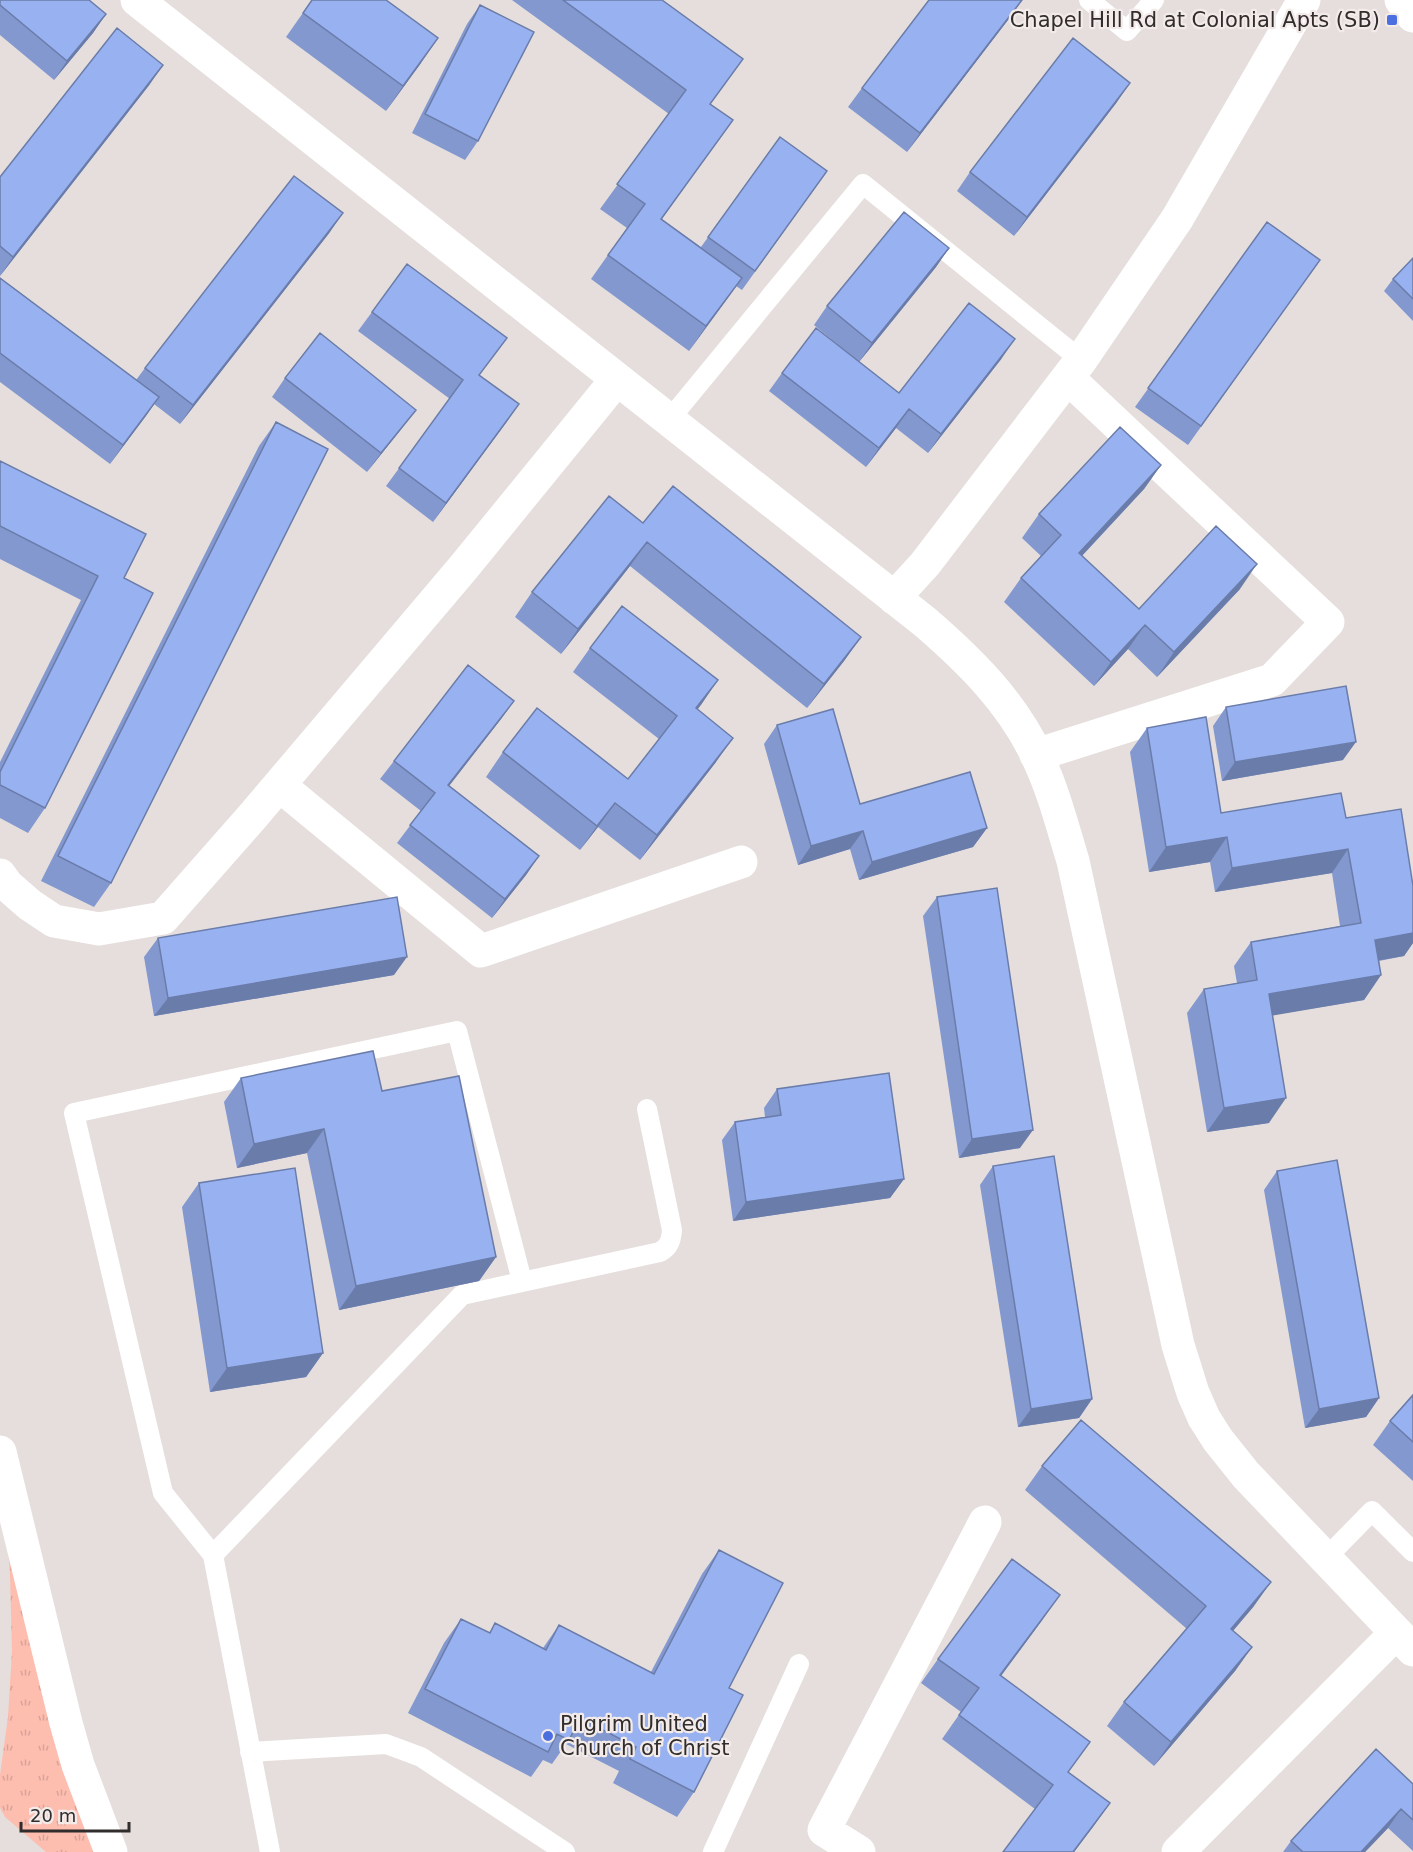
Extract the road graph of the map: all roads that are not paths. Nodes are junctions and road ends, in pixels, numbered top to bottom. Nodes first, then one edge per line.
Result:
1 (137, 0) edge
2 (1089, 0) edge
3 (1154, 0) edge
4 (1304, 0) edge
5 (1401, 0) edge
6 (1413, 16) edge
7 (1075, 369) junction
8 (617, 379) junction
9 (669, 420) junction
10 (894, 598) junction
11 (1036, 755) junction
12 (279, 785) junction
13 (741, 862) dead end
14 (0, 875) edge
15 (647, 1109) dead end
16 (522, 1281) junction
17 (0, 1452) edge
18 (985, 1522) dead end
19 (1413, 1552) edge
20 (213, 1555) junction
21 (1326, 1558) junction
22 (1405, 1641) edge
23 (799, 1664) dead end
24 (250, 1752) junction
25 (111, 1852) edge
26 (270, 1852) edge
27 (565, 1852) edge
28 (713, 1852) edge
29 (859, 1852) edge
30 (1178, 1852) edge

1 - 8 street
2 - 3 lane
4 - 7 street
5 - 6 street
7 - 9 lane
7 - 10 street
7 - 11 street
8 - 9 street
8 - 12 street
9 - 10 street
10 - 11 street
11 - 21 street
12 - 13 street
12 - 14 street
15 - 16 lane
16 - 20 lane
16 - 20 lane
17 - 25 street
18 - 29 street
19 - 21 lane
20 - 24 lane
21 - 22 street
22 - 30 street
23 - 28 lane
24 - 26 lane
24 - 27 lane

